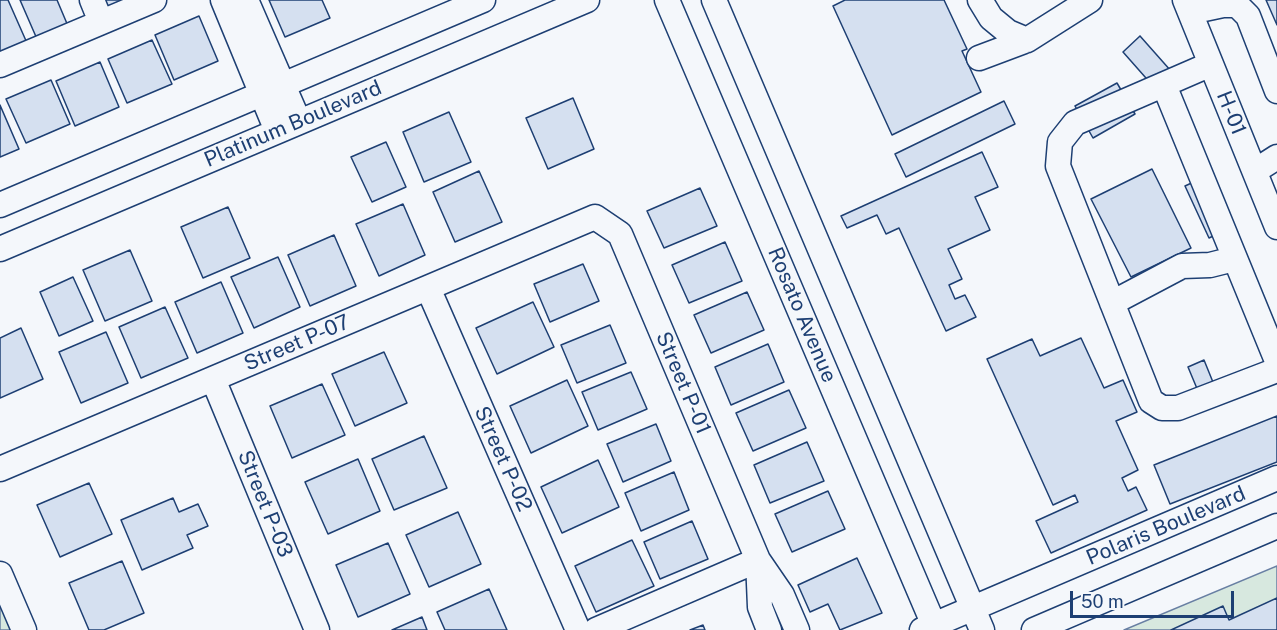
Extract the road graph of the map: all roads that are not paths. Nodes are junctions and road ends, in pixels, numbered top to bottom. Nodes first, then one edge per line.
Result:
1 (92, 0) edge
2 (154, 0) edge
3 (223, 0) edge
4 (246, 0) edge
5 (483, 0) edge
6 (587, 0) edge
7 (667, 0) edge
8 (714, 0) edge
9 (980, 0) edge
10 (1090, 0) edge
11 (1187, 6) edge
12 (102, 22) junction
13 (1027, 40) junction
14 (979, 58) dead end
15 (1211, 64) junction
16 (0, 65) edge
17 (1164, 85) junction
18 (272, 89) junction
19 (1277, 91) edge
20 (288, 127) junction
21 (1277, 157) edge
22 (1255, 171) junction
23 (0, 205) edge
24 (595, 217) joint
25 (1276, 223) edge
26 (0, 249) edge
27 (1234, 259) junction
28 (428, 288) junction
29 (1112, 303) junction
30 (1277, 361) edge
31 (1277, 370) edge
32 (213, 379) junction
33 (0, 469) edge
34 (1277, 478) edge
35 (1277, 526) edge
36 (758, 560) junction
37 (0, 574) edge
38 (977, 619) edge
39 (931, 628) edge
40 (24, 630) edge
41 (317, 630) edge
42 (578, 630) edge
43 (596, 630) edge
44 (769, 630) edge
45 (797, 630) edge
46 (1034, 630) edge

1 - 12 street
2 - 12 street
3 - 18 street
4 - 18 street
5 - 18 street, Platinum Boulevard
6 - 20 street, Platinum Boulevard
7 - 39 street, Rosato Avenue
8 - 38 street, Rosato Avenue
9 - 13 street
10 - 13 street
11 - 15 street, H-01
11 - 19 street
12 - 16 street
13 - 14 street
15 - 17 street
15 - 22 street, H-01
17 - 27 street
17 - 29 street
18 - 20 street
18 - 23 street, Platinum Boulevard
20 - 26 street, Platinum Boulevard
21 - 22 street
22 - 25 street, H-01
24 - 28 street, Street P-07
24 - 36 street, Street P-01
27 - 29 street
27 - 30 street
28 - 32 street, Street P-07
28 - 42 street, Street P-02
29 - 31 street
32 - 33 street, Street P-07
32 - 41 street, Street P-03
34 - 38 street, Polaris Boulevard
35 - 46 street, Polaris Boulevard
36 - 43 street
36 - 44 street
36 - 45 street
37 - 40 street
38 - 39 street, Polaris Boulevard

